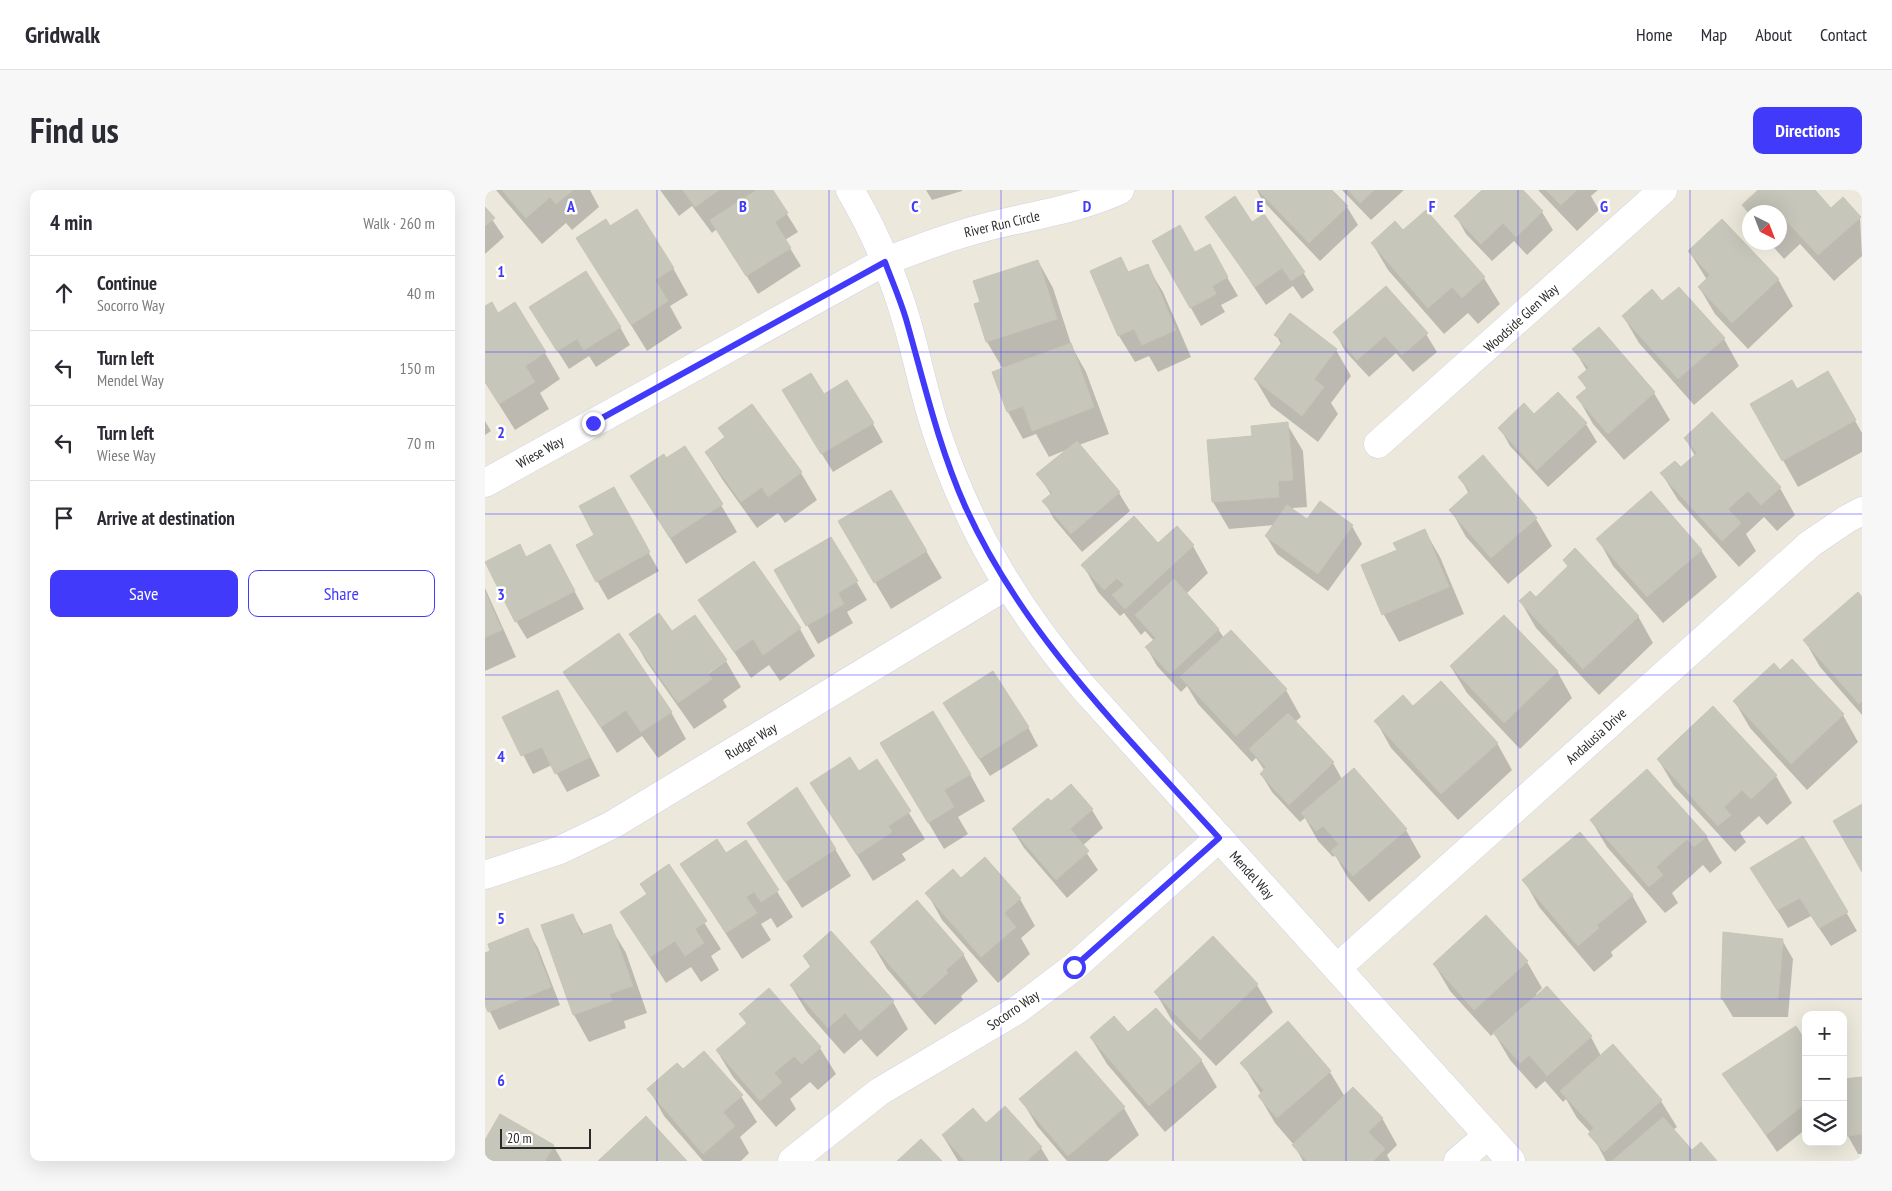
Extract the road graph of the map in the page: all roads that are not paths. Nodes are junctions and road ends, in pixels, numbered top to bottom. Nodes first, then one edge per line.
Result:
1 (850, 190) edge
2 (1120, 190) edge
3 (1663, 190) edge
4 (885, 262) junction
5 (1378, 444) dead end
6 (485, 483) edge
7 (1862, 512) edge
8 (1006, 586) junction
9 (1219, 838) junction
10 (485, 875) edge
11 (1337, 968) junction
12 (1488, 1135) junction
13 (792, 1161) edge
14 (1459, 1161) edge
15 (1511, 1161) edge

1 - 4 street, Mendel Way
2 - 4 street, River Run Circle
3 - 5 street, Woodside Glen Way
4 - 6 street, Wiese Way
4 - 8 street, Mendel Way
7 - 11 street, Andalusia Drive
8 - 9 street, Mendel Way
8 - 10 street, Rudger Way
9 - 11 street, Mendel Way
9 - 13 street, Socorro Way
11 - 12 street, Mendel Way
12 - 14 street
12 - 15 street, Mendel Way

